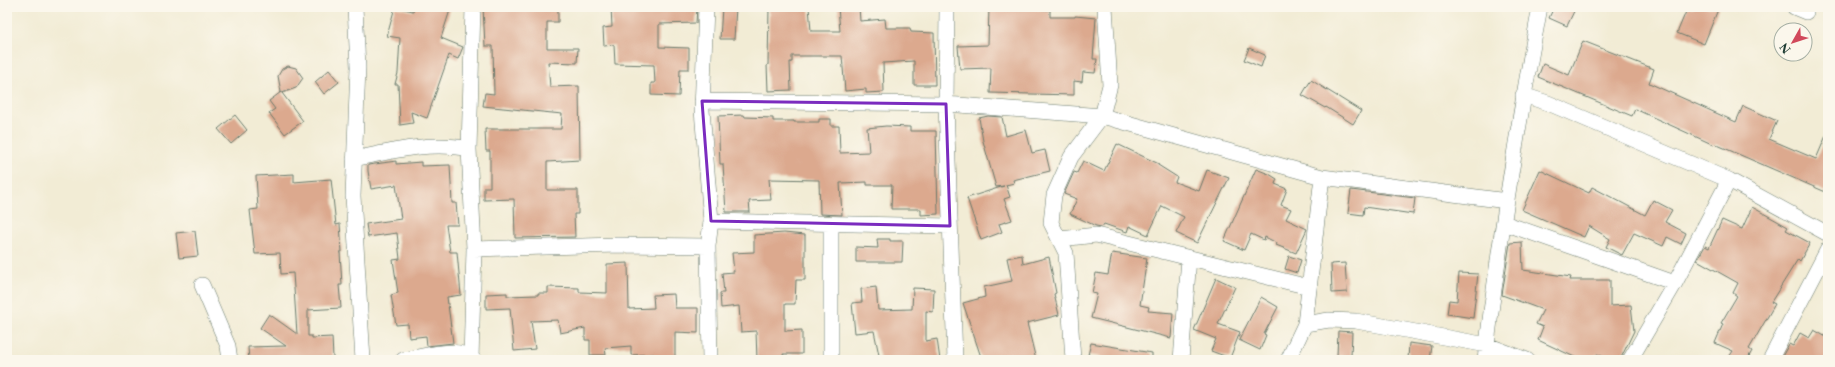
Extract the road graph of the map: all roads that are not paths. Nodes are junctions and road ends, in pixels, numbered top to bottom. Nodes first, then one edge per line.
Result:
1 (355, 7) edge
2 (473, 7) edge
3 (706, 7) edge
4 (947, 7) edge
5 (1105, 7) edge
6 (1540, 7) edge
7 (1523, 95) junction
8 (702, 101) junction
9 (946, 104) junction
10 (1102, 116) junction
11 (469, 149) junction
12 (354, 159) junction
13 (1322, 177) junction
14 (1729, 180) junction
15 (1507, 200) junction
16 (711, 221) junction
17 (1504, 223) junction
18 (831, 224) junction
19 (950, 226) junction
20 (1828, 234) edge
21 (1060, 240) junction
22 (708, 246) junction
23 (1828, 249) edge
24 (474, 250) junction
25 (1188, 258) junction
26 (1674, 283) junction
27 (202, 285) dead end
28 (1309, 287) junction
29 (1305, 324) junction
30 (1487, 345) junction
31 (472, 359) edge
32 (230, 360) edge
33 (363, 360) edge
34 (403, 360) edge
35 (710, 360) edge
36 (831, 360) edge
37 (955, 360) edge
38 (1073, 360) edge
39 (1181, 360) edge
40 (1288, 360) edge
41 (1485, 360) edge
42 (1527, 360) edge
43 (1630, 360) edge
44 (1770, 360) edge

1 - 12 street
2 - 11 street
3 - 8 street
4 - 9 street
5 - 10 street
6 - 7 street
7 - 14 street
7 - 15 street
8 - 9 street
8 - 16 street
9 - 10 street
9 - 19 street
10 - 13 street
10 - 21 street
11 - 12 street
11 - 24 street
12 - 33 street
13 - 15 street
13 - 28 street
14 - 20 street
14 - 26 street
15 - 17 street
16 - 18 street
16 - 22 street
17 - 26 street
17 - 30 street
18 - 19 street
18 - 36 street
19 - 37 street
21 - 25 street
21 - 38 street
22 - 24 street
22 - 35 street
23 - 44 street
24 - 31 street
25 - 28 street
25 - 39 street
26 - 43 street
27 - 32 street
28 - 29 street
29 - 30 street
29 - 40 street
30 - 41 street
30 - 42 street
31 - 34 street

